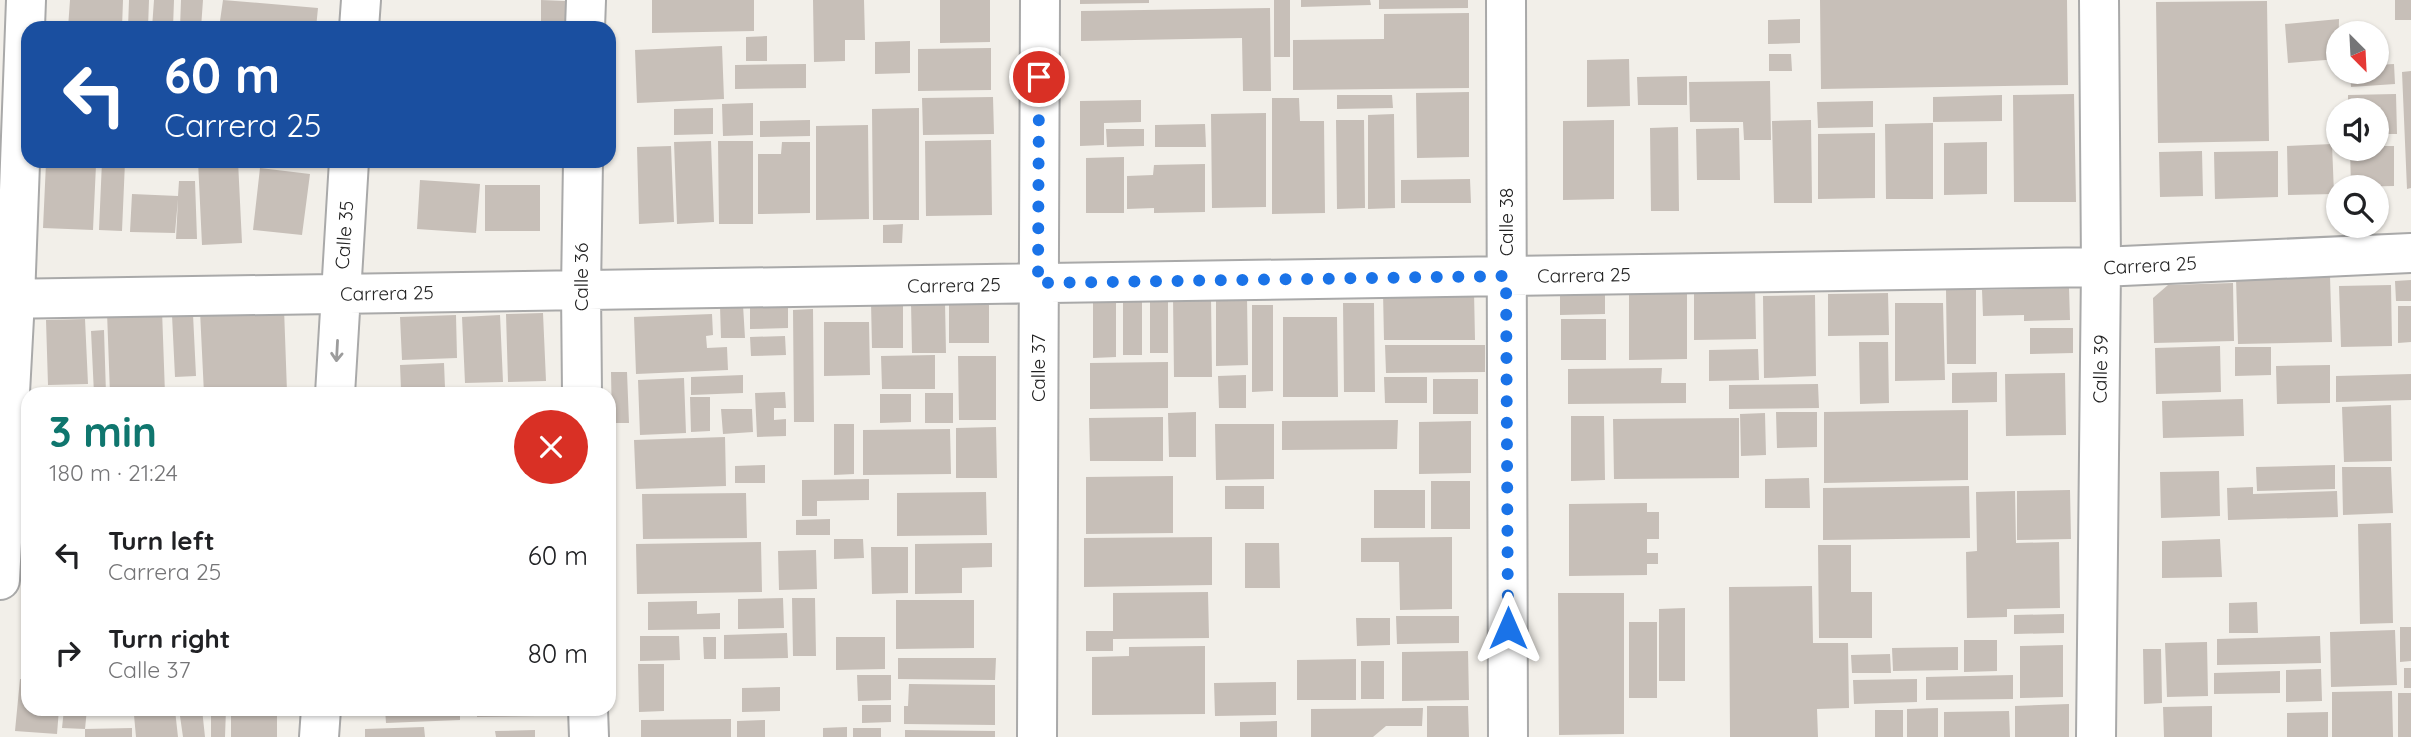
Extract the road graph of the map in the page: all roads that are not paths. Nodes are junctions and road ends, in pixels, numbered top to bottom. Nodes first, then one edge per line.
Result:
1 (26, 0) edge
2 (361, 0) edge
3 (586, 0) edge
4 (1040, 0) edge
5 (1506, 0) edge
6 (2099, 0) edge
7 (25, 21) edge
8 (360, 21) edge
9 (585, 21) edge
10 (21, 79) edge
11 (349, 168) edge
12 (583, 168) edge
13 (2411, 253) edge
14 (2101, 267) junction
15 (1506, 276) junction
16 (1038, 283) junction
17 (580, 290) junction
18 (340, 294) junction
19 (7, 299) edge
20 (335, 387) edge
21 (582, 387) edge
22 (0, 580) edge
23 (320, 716) edge
24 (588, 716) edge
25 (319, 737) edge
26 (589, 737) edge
27 (1038, 737) edge
28 (1508, 737) edge
29 (2096, 737) edge

1 - 7 street
2 - 8 street
3 - 9 street
4 - 16 street, Calle 37
5 - 15 street, Calle 38
6 - 14 street, Calle 39
10 - 19 street
11 - 18 street, Calle 35
12 - 17 street, Calle 36
13 - 14 street, Carrera 25
14 - 15 street, Carrera 25
14 - 29 street, Calle 39
15 - 16 street, Carrera 25
15 - 28 street, Calle 38
16 - 17 street, Carrera 25
16 - 27 street, Calle 37
17 - 18 street, Carrera 25
17 - 21 street, Calle 36
18 - 19 street, Carrera 25
18 -> 20 street, Calle 35
19 - 22 street
23 - 25 street
24 - 26 street

